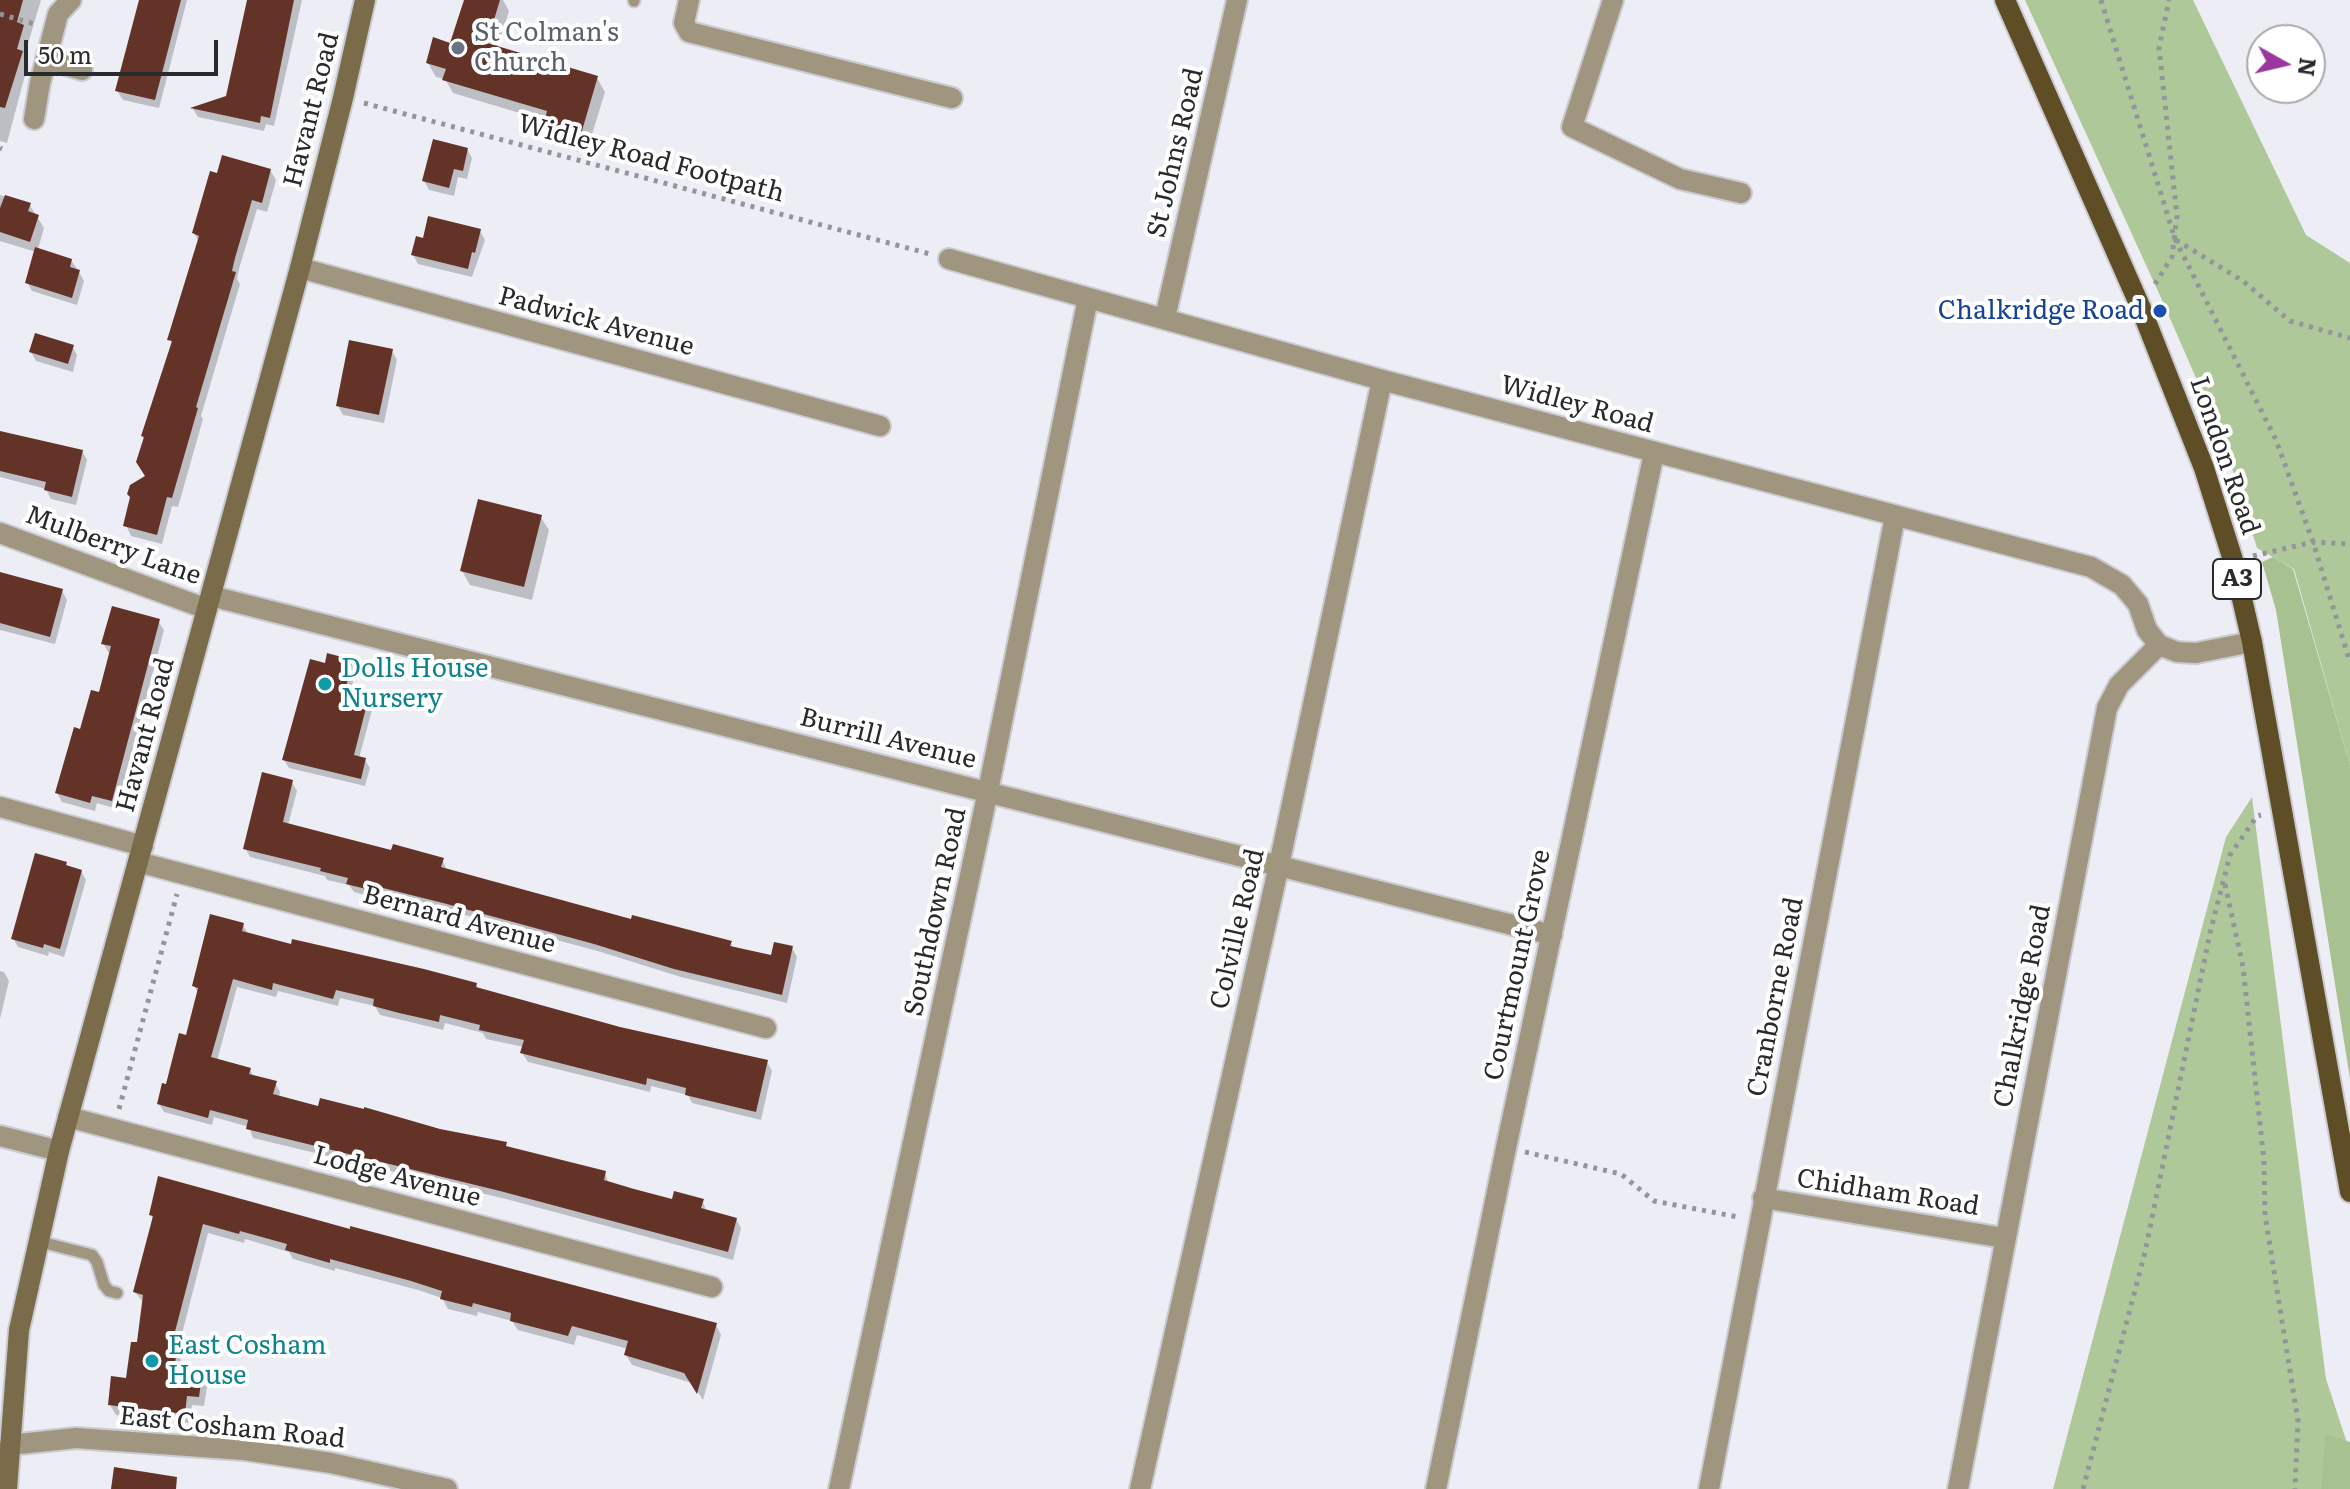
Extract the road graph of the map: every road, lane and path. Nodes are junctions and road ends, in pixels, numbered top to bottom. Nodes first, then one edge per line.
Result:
1 (71, 0) edge
2 (365, 0) edge
3 (689, 0) edge
4 (1237, 0) edge
5 (1613, 0) edge
6 (2005, 0) edge
7 (2101, 0) edge
8 (2169, 0) edge
9 (0, 14) edge
10 (54, 30) junction
11 (46, 59) junction
12 (82, 70) dead end
13 (343, 98) junction
14 (952, 98) dead end
15 (34, 119) dead end
16 (1741, 193) dead end
17 (2175, 239) junction
18 (949, 259) joint
19 (300, 268) junction
20 (1088, 298) junction
21 (2140, 306) junction
22 (1165, 318) junction
23 (2350, 338) edge
24 (1382, 380) junction
25 (880, 426) dead end
26 (1654, 453) junction
27 (1895, 516) junction
28 (0, 533) edge
29 (2313, 542) junction
30 (2350, 544) edge
31 (2233, 560) junction
32 (209, 602) junction
33 (2252, 642) junction
34 (2159, 645) junction
35 (2350, 662) edge
36 (988, 791) junction
37 (0, 807) edge
38 (2282, 810) junction
39 (140, 854) junction
40 (1279, 865) junction
41 (183, 874) junction
42 (2224, 879) junction
43 (1552, 935) junction
44 (766, 1028) dead end
45 (68, 1117) junction
46 (113, 1129) junction
47 (0, 1136) edge
48 (1506, 1148) junction
49 (59, 1151) junction
50 (2350, 1192) edge
51 (1763, 1198) junction
52 (1759, 1221) junction
53 (2004, 1238) junction
54 (37, 1241) junction
55 (712, 1287) dead end
56 (117, 1293) dead end
57 (10, 1445) junction
58 (7, 1489) edge
59 (447, 1489) edge
60 (839, 1489) edge
61 (1140, 1489) edge
62 (1436, 1489) edge
63 (1709, 1489) edge
64 (1958, 1489) edge
65 (2083, 1489) edge
66 (2295, 1489) edge

1 - 10 street
2 - 13 street, Havant Road
3 - 14 street
4 - 22 street, St Johns Road
5 - 16 street
6 - 21 main road, London Road / A3
7 - 17 path
8 - 17 path
9 - 10 path
10 - 11 street
11 - 12 street
11 - 15 street
13 - 18 path, Widley Road Footpath
13 - 19 street, Havant Road
17 - 21 path
17 - 23 path
17 - 29 path
18 - 20 street, Widley Road
19 - 25 street, Padwick Avenue
19 - 32 street, Havant Road
20 - 22 street, Widley Road
20 - 36 street, Southdown Road
21 - 31 main road, London Road / A3
22 - 24 street, Widley Road
24 - 26 street, Widley Road
24 - 40 street, Colville Road
26 - 27 street, Widley Road
26 - 43 street, Courtmount Grove
27 - 34 street, Widley Road
27 - 51 street, Cranborne Road
28 - 32 street, Mulberry Lane
29 - 30 path
29 - 31 path
29 - 35 path
31 - 33 main road, London Road / A3
32 - 36 street, Burrill Avenue
32 - 39 street, Havant Road
33 - 34 street
33 - 38 main road, London Road / A3
34 - 53 street, Chalkridge Road
36 - 40 street, Burrill Avenue
36 - 60 street, Southdown Road
37 - 39 street, Bernard Avenue
38 - 42 path
38 - 50 main road, London Road / A3
39 - 41 street, Bernard Avenue
39 - 45 street, Havant Road
40 - 43 street, Burrill Avenue
40 - 61 street, Colville Road
41 - 44 street, Bernard Avenue
41 - 46 path
42 - 65 path
42 - 66 path
43 - 48 street, Courtmount Grove
45 - 46 street, Lodge Avenue
45 - 49 street, Havant Road
46 - 55 street, Lodge Avenue
47 - 49 street
48 - 52 path
48 - 62 street, Courtmount Grove
49 - 54 street, Havant Road
51 - 52 street, Cranborne Road
51 - 53 street, Chidham Road
52 - 63 street, Cranborne Road
53 - 64 street, Chalkridge Road
54 - 56 lane
54 - 57 street, Havant Road
57 - 58 street, Havant Road
57 - 59 street, East Cosham Road

